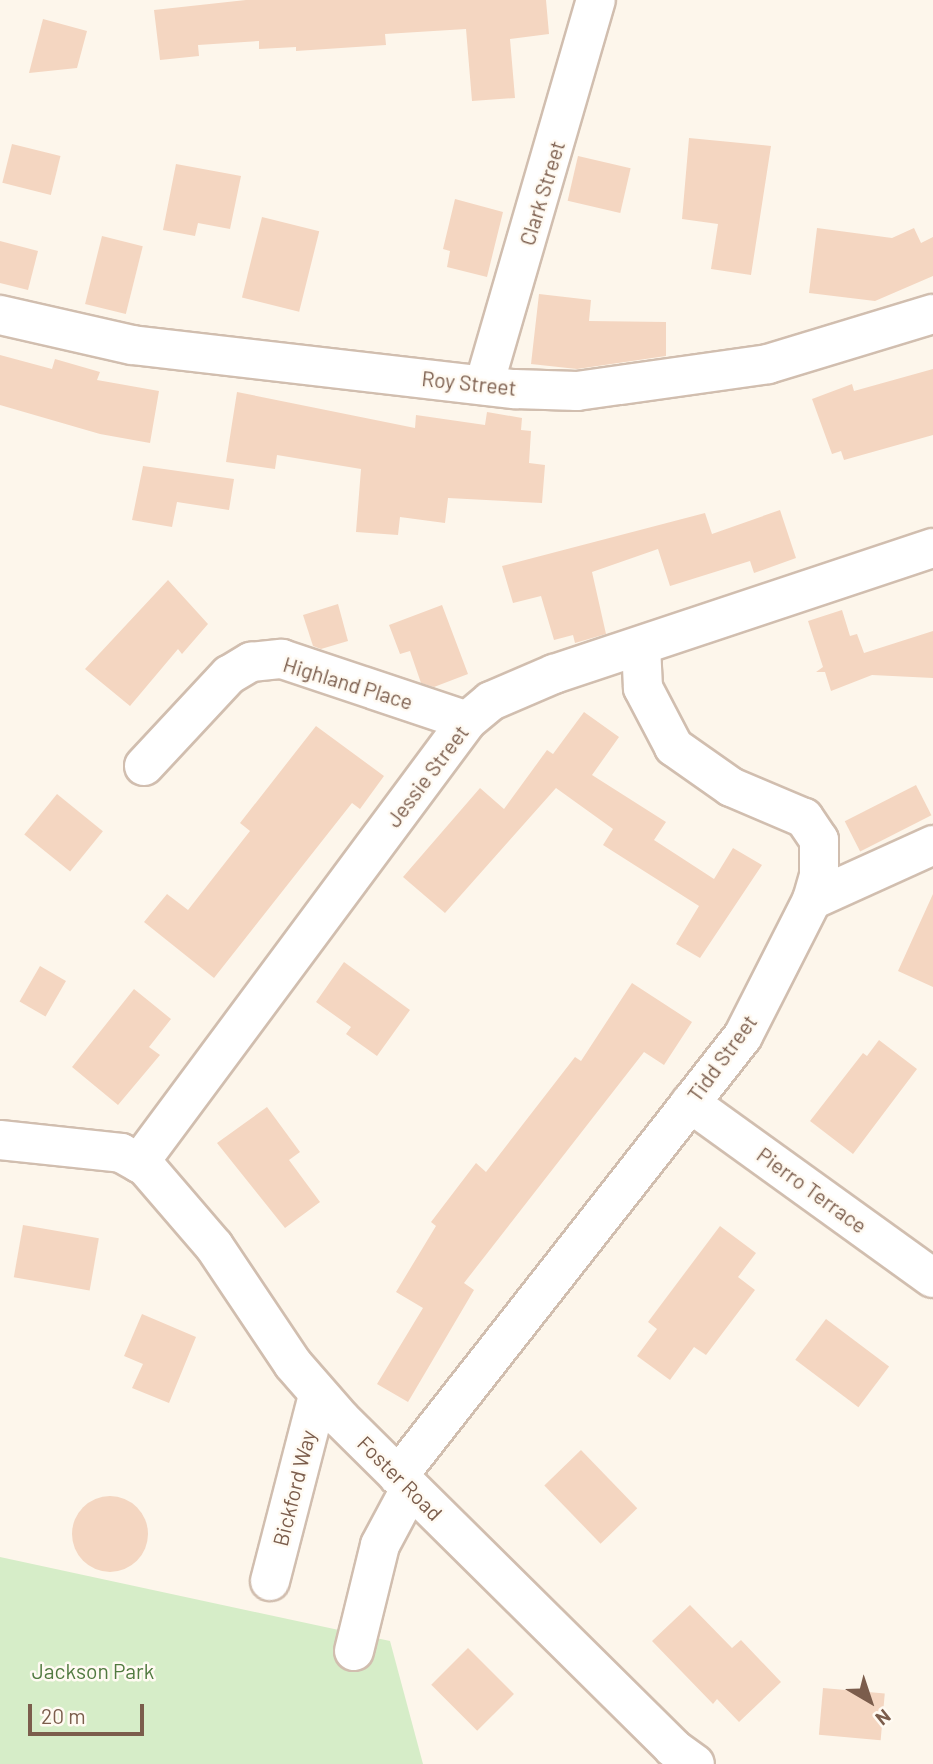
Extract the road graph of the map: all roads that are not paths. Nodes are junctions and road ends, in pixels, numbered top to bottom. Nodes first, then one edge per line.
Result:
1 (596, 0) edge
2 (933, 314) edge
3 (0, 315) edge
4 (484, 386) junction
5 (933, 548) edge
6 (641, 646) junction
7 (467, 721) junction
8 (144, 766) dead end
9 (933, 845) edge
10 (812, 900) junction
11 (690, 1102) junction
12 (0, 1140) edge
13 (139, 1163) junction
14 (933, 1278) edge
15 (318, 1395) junction
16 (404, 1482) junction
17 (270, 1581) dead end
18 (355, 1651) dead end
19 (695, 1764) edge

1 - 4 street, Clark Street
2 - 4 street, Roy Street
3 - 4 street, Roy Street
5 - 6 street, Jessie Street
6 - 7 street, Jessie Street
6 - 10 street, Tidd Street
7 - 8 street, Highland Place
7 - 13 street, Jessie Street
9 - 10 street
10 - 11 street, Tidd Street
11 - 14 street, Pierro Terrace
11 - 16 street, Tidd Street
12 - 13 street
13 - 15 street, Foster Road
15 - 16 street, Foster Road
15 - 17 street, Bickford Way
16 - 18 street, Tidd Street
16 - 19 street, Foster Road

